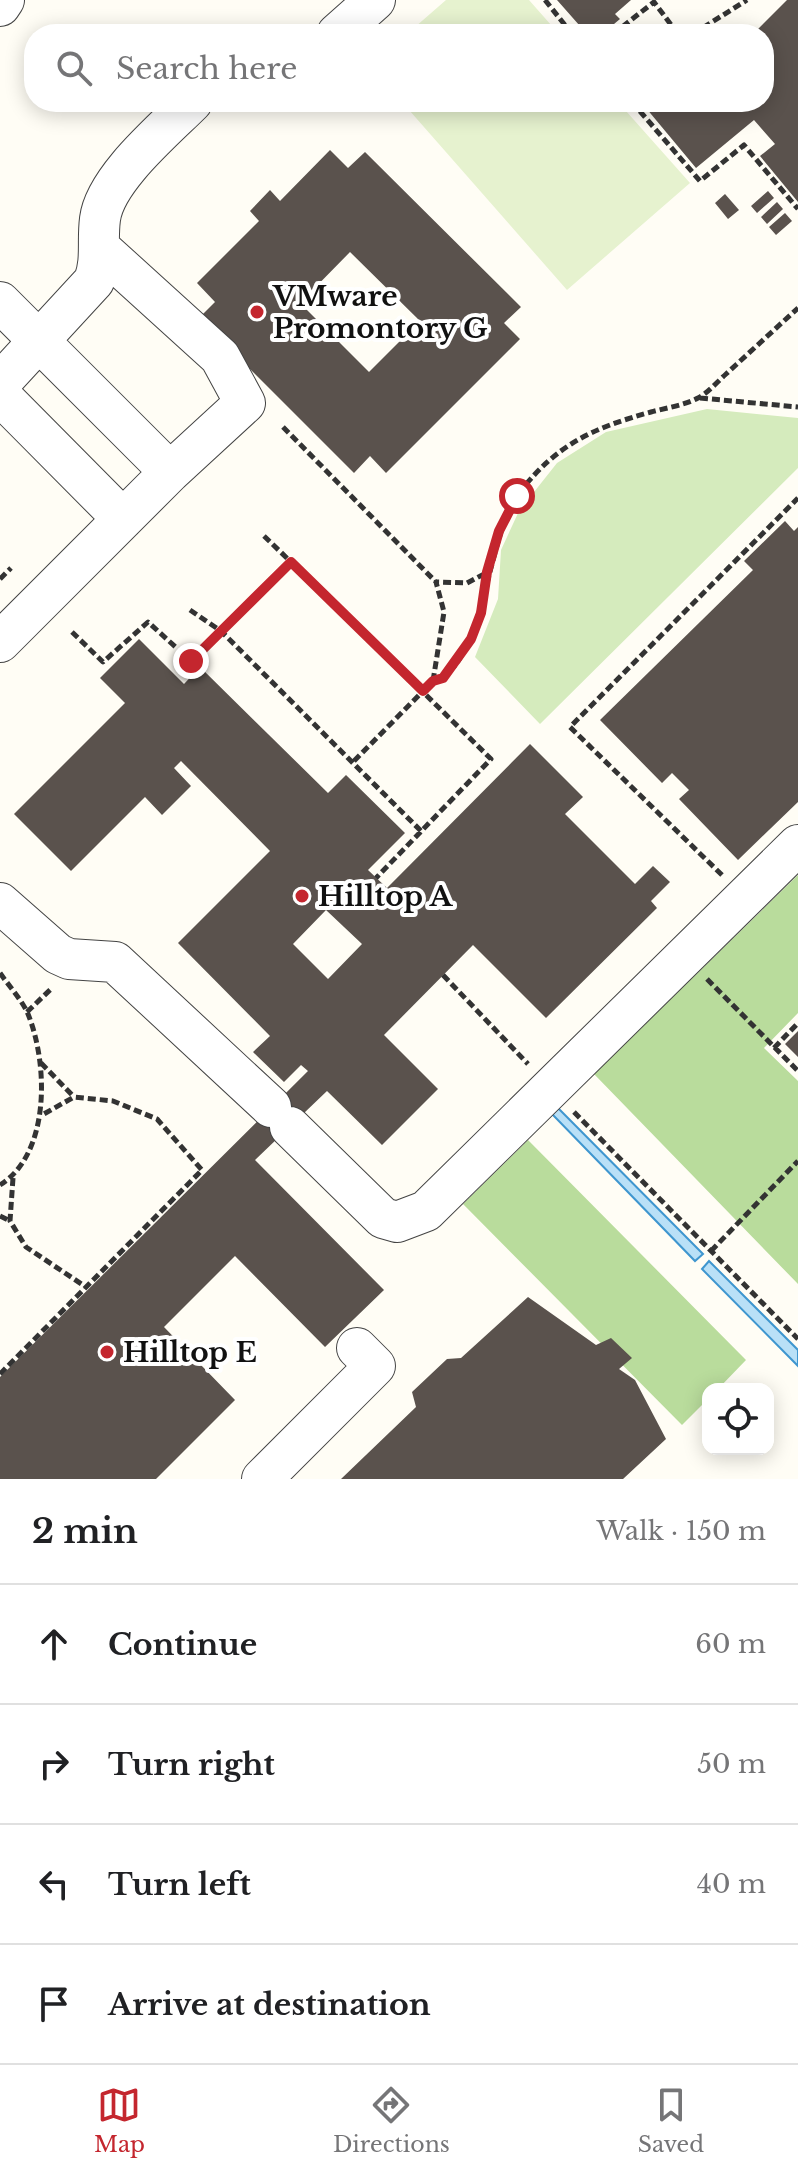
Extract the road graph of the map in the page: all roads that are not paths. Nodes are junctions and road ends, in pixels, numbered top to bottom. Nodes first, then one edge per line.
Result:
1 (4, 0) edge
2 (375, 0) edge
3 (0, 6) edge
4 (348, 24) edge
5 (182, 112) edge
6 (101, 249) junction
7 (0, 302) edge
8 (41, 342) junction
9 (0, 383) edge
10 (0, 395) edge
11 (170, 472) junction
12 (123, 519) junction
13 (0, 642) edge
14 (798, 845) edge
15 (0, 903) edge
16 (357, 1348) dead end
17 (262, 1479) edge

1 - 3 street
2 - 4 street
5 - 6 street
6 - 8 street
6 - 11 street
7 - 8 street
8 - 9 street
8 - 11 street
10 - 12 street
11 - 12 street
12 - 13 street
14 - 15 street
16 - 17 street

